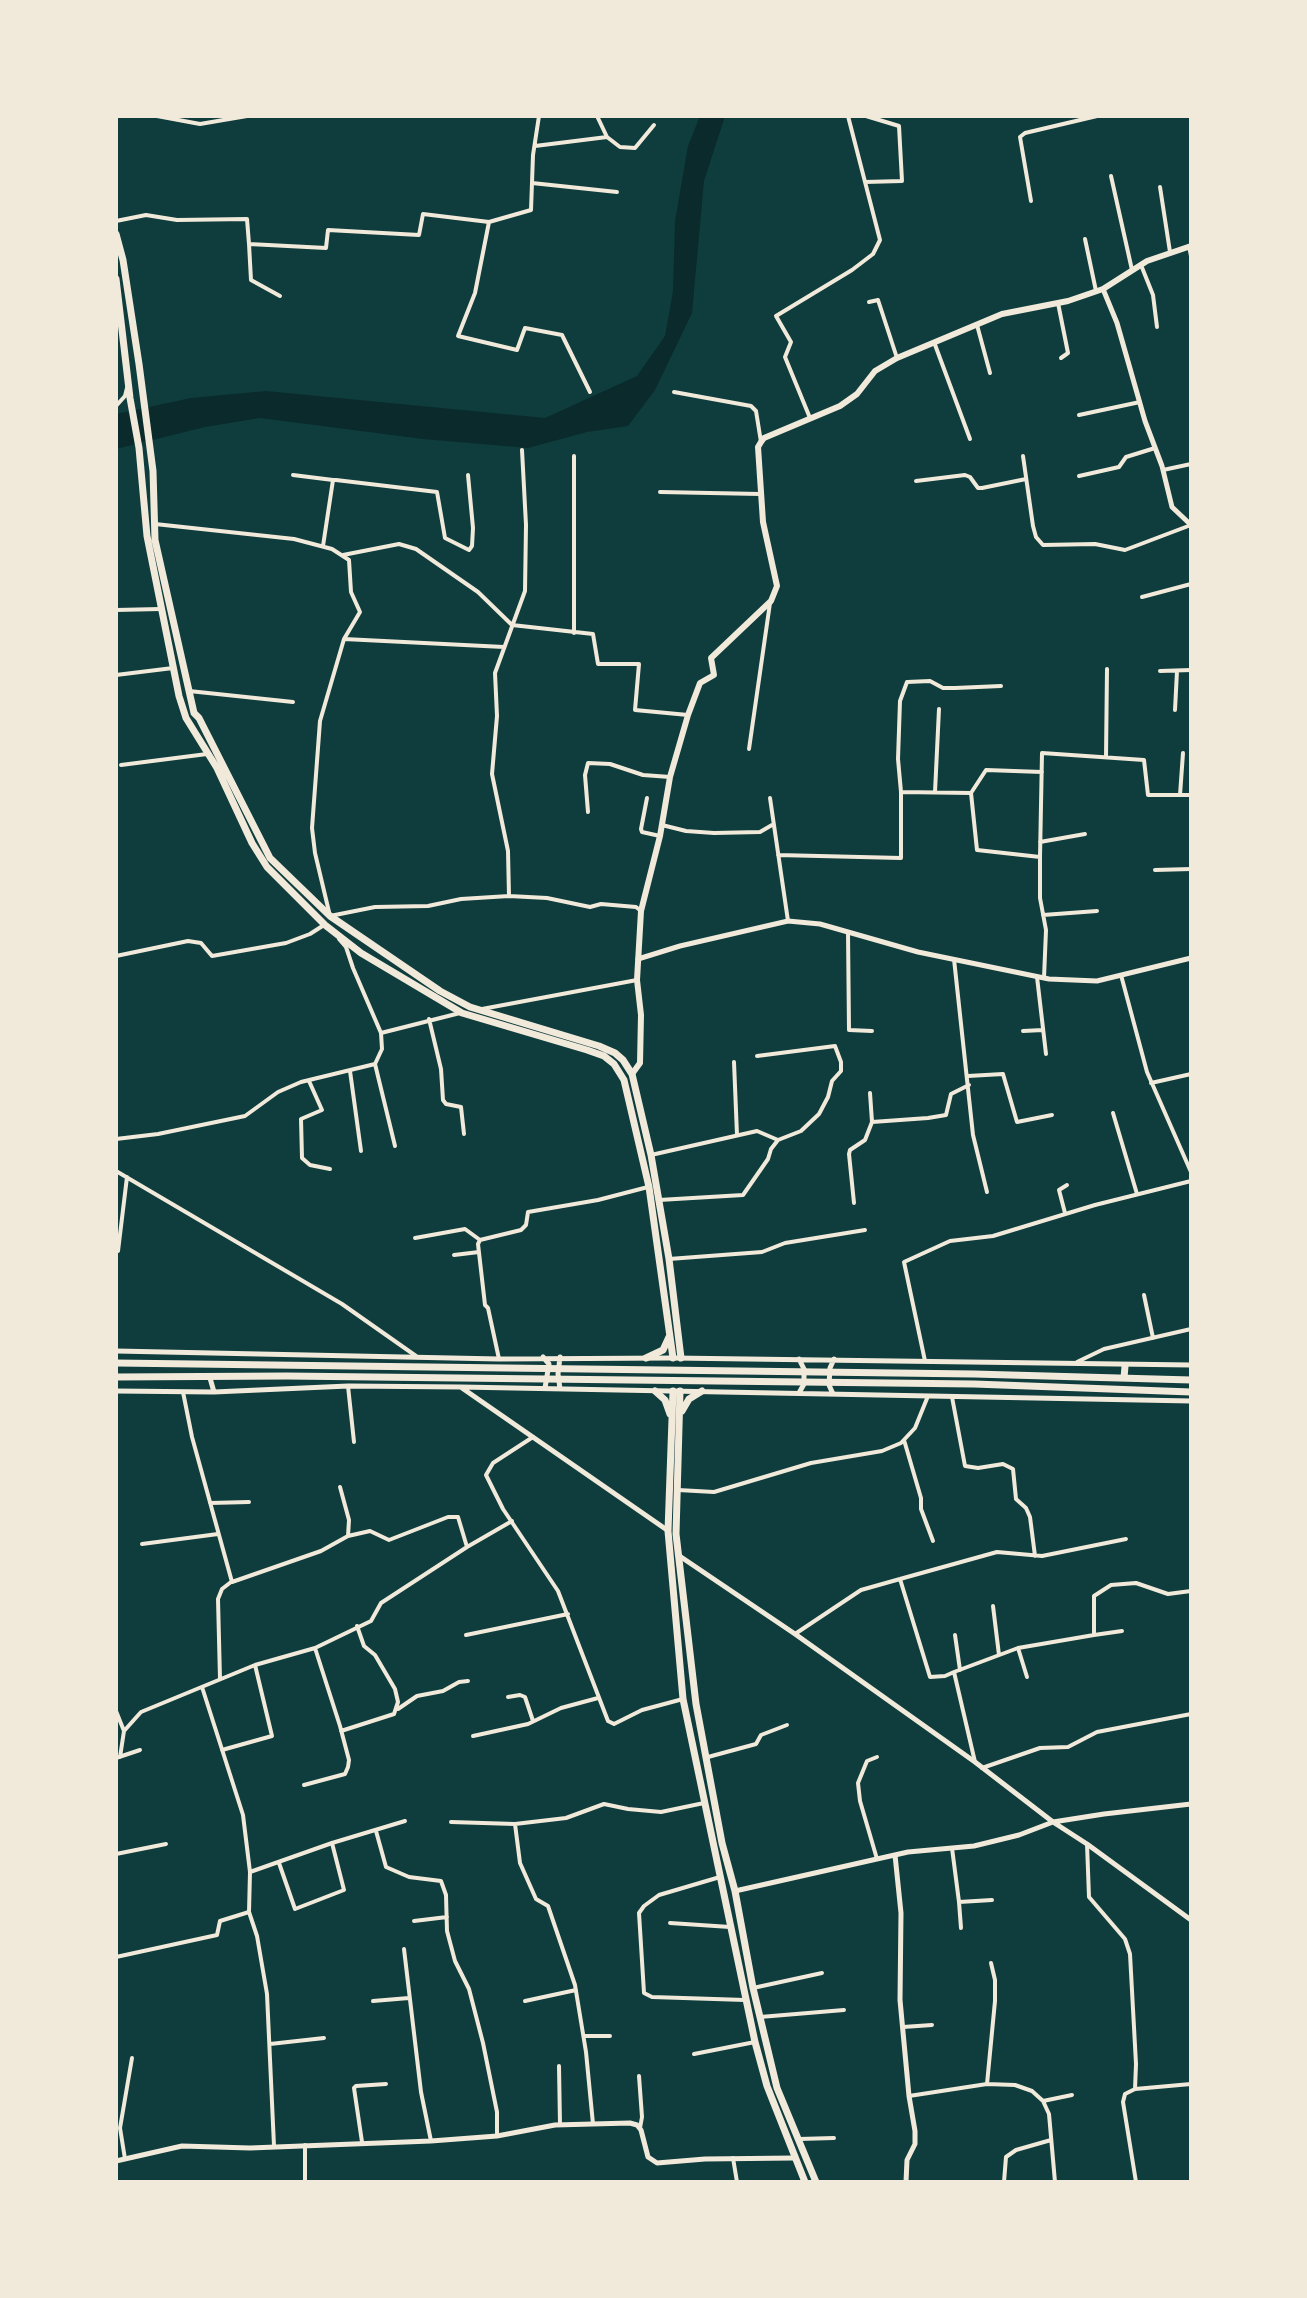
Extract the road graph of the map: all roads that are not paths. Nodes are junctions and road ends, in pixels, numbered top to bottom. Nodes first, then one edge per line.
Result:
1 (157, 116) edge
2 (247, 116) edge
3 (539, 116) edge
4 (597, 116) edge
5 (848, 116) edge
6 (866, 116) edge
7 (1097, 116) edge
8 (654, 125) dead end
9 (607, 137) junction
10 (534, 146) junction
11 (1111, 176) dead end
12 (865, 182) junction
13 (532, 183) junction
14 (1160, 187) dead end
15 (617, 192) dead end
16 (1031, 201) dead end
17 (116, 221) edge
18 (489, 222) junction
19 (116, 234) edge
20 (1085, 239) dead end
21 (249, 244) junction
22 (1190, 246) edge
23 (1170, 252) junction
24 (1191, 256) edge
25 (1141, 265) junction
26 (1132, 270) junction
27 (116, 279) edge
28 (1099, 290) junction
29 (280, 296) dead end
30 (869, 302) dead end
31 (1058, 303) junction
32 (977, 325) junction
33 (1157, 327) dead end
34 (934, 342) junction
35 (897, 358) junction
36 (1061, 358) dead end
37 (990, 373) dead end
38 (129, 377) junction
39 (590, 392) dead end
40 (674, 392) dead end
41 (1140, 402) junction
42 (116, 406) edge
43 (1079, 415) dead end
44 (811, 420) junction
45 (970, 439) dead end
46 (761, 442) junction
47 (1155, 448) junction
48 (522, 450) dead end
49 (574, 456) dead end
50 (1023, 456) dead end
51 (1191, 464) edge
52 (1163, 470) junction
53 (293, 475) dead end
54 (468, 475) dead end
55 (1079, 476) dead end
56 (1026, 479) junction
57 (333, 480) junction
58 (916, 481) dead end
59 (660, 492) dead end
60 (760, 494) junction
61 (155, 524) junction
62 (1191, 525) edge
63 (323, 546) junction
64 (342, 555) junction
65 (1191, 584) edge
66 (1142, 597) dead end
67 (771, 601) junction
68 (162, 609) junction
69 (116, 610) edge
70 (512, 625) junction
71 (574, 633) junction
72 (344, 639) junction
73 (504, 647) junction
74 (174, 668) junction
75 (1107, 669) dead end
76 (1191, 670) edge
77 (1160, 671) dead end
78 (1177, 671) junction
79 (116, 675) edge
80 (1001, 686) dead end
81 (187, 690) junction
82 (293, 702) dead end
83 (939, 709) dead end
84 (1175, 710) dead end
85 (688, 715) junction
86 (749, 749) dead end
87 (209, 753) junction
88 (1183, 753) dead end
89 (1106, 757) junction
90 (121, 765) dead end
91 (1042, 772) junction
92 (670, 777) junction
93 (901, 792) junction
94 (935, 792) junction
95 (971, 793) junction
96 (1180, 795) junction
97 (1191, 795) edge
98 (647, 798) dead end
99 (770, 798) dead end
100 (588, 812) dead end
101 (773, 824) junction
102 (662, 825) junction
103 (1085, 834) dead end
104 (660, 836) junction
105 (1040, 842) junction
106 (778, 855) junction
107 (1040, 857) junction
108 (1191, 869) edge
109 (1155, 870) dead end
110 (509, 896) junction
111 (641, 911) junction
112 (1097, 911) dead end
113 (1043, 915) junction
114 (330, 916) junction
115 (788, 921) junction
116 (325, 925) junction
117 (848, 932) junction
118 (116, 956) edge
119 (1191, 958) edge
120 (638, 959) junction
121 (954, 959) junction
122 (406, 968) junction
123 (1121, 975) junction
124 (400, 976) junction
125 (1040, 977) junction
126 (637, 980) junction
127 (462, 1013) junction
128 (476, 1014) junction
129 (429, 1019) junction
130 (1043, 1030) junction
131 (872, 1031) dead end
132 (1023, 1031) dead end
133 (381, 1033) junction
134 (1046, 1054) dead end
135 (757, 1056) dead end
136 (734, 1062) dead end
137 (375, 1064) junction
138 (350, 1071) junction
139 (632, 1074) junction
140 (1191, 1074) edge
141 (968, 1076) junction
142 (309, 1081) junction
143 (1151, 1083) junction
144 (969, 1085) junction
145 (870, 1093) dead end
146 (1113, 1113) dead end
147 (1052, 1115) dead end
148 (872, 1122) junction
149 (464, 1134) dead end
150 (737, 1135) junction
151 (116, 1139) edge
152 (778, 1140) junction
153 (395, 1146) dead end
154 (361, 1151) dead end
155 (651, 1155) junction
156 (1188, 1156) edge
157 (330, 1169) dead end
158 (116, 1171) edge
159 (1191, 1172) edge
160 (651, 1176) junction
161 (127, 1177) junction
162 (1191, 1181) edge
163 (1067, 1185) dead end
164 (649, 1187) junction
165 (987, 1192) dead end
166 (1137, 1194) junction
167 (659, 1200) junction
168 (854, 1203) dead end
169 (1065, 1213) junction
170 (865, 1230) dead end
171 (415, 1238) dead end
172 (480, 1240) junction
173 (118, 1251) dead end
174 (479, 1252) junction
175 (454, 1255) dead end
176 (669, 1259) junction
177 (1144, 1295) dead end
178 (1191, 1329) edge
179 (671, 1331) junction
180 (1153, 1338) junction
181 (116, 1351) edge
182 (216, 1353) junction
183 (416, 1356) junction
184 (543, 1357) junction
185 (560, 1357) junction
186 (646, 1358) junction
187 (677, 1358) junction
188 (499, 1359) junction
189 (799, 1359) junction
190 (834, 1359) junction
191 (925, 1361) junction
192 (116, 1363) edge
193 (217, 1364) junction
194 (1071, 1364) junction
195 (1191, 1365) edge
196 (1125, 1366) junction
197 (116, 1377) edge
198 (210, 1378) junction
199 (1124, 1378) junction
200 (1191, 1380) edge
201 (348, 1386) junction
202 (461, 1387) junction
203 (545, 1388) junction
204 (560, 1389) junction
205 (1124, 1390) junction
206 (116, 1391) edge
207 (655, 1391) junction
208 (677, 1391) junction
209 (702, 1391) junction
210 (183, 1392) junction
211 (214, 1392) junction
212 (1191, 1392) edge
213 (799, 1393) junction
214 (833, 1394) junction
215 (928, 1396) junction
216 (952, 1396) junction
217 (1123, 1399) junction
218 (1191, 1401) edge
219 (680, 1417) junction
220 (672, 1424) junction
221 (533, 1437) junction
222 (904, 1440) junction
223 (354, 1442) dead end
224 (340, 1487) dead end
225 (678, 1490) junction
226 (249, 1502) dead end
227 (210, 1503) junction
228 (512, 1521) junction
229 (668, 1531) junction
230 (218, 1534) junction
231 (348, 1536) junction
232 (1126, 1539) dead end
233 (933, 1541) dead end
234 (142, 1544) dead end
235 (467, 1547) junction
236 (678, 1555) junction
237 (1035, 1556) junction
238 (900, 1579) junction
239 (232, 1582) junction
240 (1191, 1591) edge
241 (993, 1606) dead end
242 (568, 1614) junction
243 (357, 1626) junction
244 (1122, 1631) dead end
245 (795, 1634) junction
246 (466, 1635) dead end
247 (955, 1635) dead end
248 (1094, 1635) junction
249 (315, 1648) junction
250 (1018, 1648) junction
251 (999, 1655) junction
252 (255, 1665) junction
253 (957, 1671) junction
254 (1027, 1677) dead end
255 (220, 1679) junction
256 (468, 1681) dead end
257 (202, 1687) junction
258 (508, 1697) dead end
259 (598, 1698) junction
260 (683, 1699) junction
261 (116, 1711) edge
262 (397, 1711) junction
263 (1191, 1714) edge
264 (533, 1721) junction
265 (787, 1725) dead end
266 (124, 1731) junction
267 (341, 1731) junction
268 (473, 1736) dead end
269 (140, 1750) dead end
270 (222, 1750) junction
271 (877, 1757) dead end
272 (118, 1758) edge
273 (705, 1758) junction
274 (975, 1762) junction
275 (982, 1768) junction
276 (304, 1785) dead end
277 (706, 1803) junction
278 (1191, 1804) edge
279 (405, 1821) dead end
280 (451, 1822) dead end
281 (1053, 1822) junction
282 (515, 1824) junction
283 (376, 1831) junction
284 (332, 1843) junction
285 (166, 1844) dead end
286 (1087, 1844) junction
287 (952, 1848) junction
288 (116, 1854) edge
289 (895, 1855) junction
290 (877, 1859) junction
291 (279, 1862) junction
292 (250, 1872) junction
293 (720, 1877) junction
294 (735, 1891) junction
295 (992, 1900) dead end
296 (959, 1902) junction
297 (249, 1912) junction
298 (447, 1917) junction
299 (1191, 1920) edge
300 (414, 1921) dead end
301 (670, 1923) dead end
302 (730, 1927) junction
303 (961, 1928) dead end
304 (404, 1949) dead end
305 (116, 1957) edge
306 (748, 1961) junction
307 (738, 1963) junction
308 (991, 1963) dead end
309 (822, 1973) dead end
310 (753, 1988) junction
311 (576, 1990) junction
312 (409, 1998) junction
313 (746, 2000) junction
314 (373, 2001) dead end
315 (525, 2001) dead end
316 (844, 2010) dead end
317 (760, 2017) junction
318 (932, 2025) dead end
319 (903, 2027) junction
320 (584, 2036) junction
321 (610, 2036) dead end
322 (324, 2038) dead end
323 (755, 2042) junction
324 (270, 2044) junction
325 (694, 2054) dead end
326 (132, 2058) dead end
327 (559, 2066) dead end
328 (639, 2076) dead end
329 (386, 2084) dead end
330 (987, 2084) junction
331 (1191, 2084) edge
332 (1135, 2089) junction
333 (1072, 2095) dead end
334 (909, 2096) junction
335 (1043, 2101) junction
336 (593, 2124) junction
337 (560, 2125) junction
338 (640, 2128) junction
339 (497, 2136) junction
340 (834, 2138) dead end
341 (797, 2139) junction
342 (1051, 2140) junction
343 (431, 2141) junction
344 (362, 2142) junction
345 (305, 2145) junction
346 (274, 2146) junction
347 (733, 2158) junction
348 (794, 2158) junction
349 (125, 2159) junction
350 (116, 2161) edge
351 (305, 2182) edge
352 (737, 2182) edge
353 (805, 2182) edge
354 (816, 2182) edge
355 (906, 2182) edge
356 (1004, 2182) edge
357 (1055, 2182) edge
358 (1136, 2182) edge

1 - 2 street
3 - 10 street
4 - 9 street
5 - 12 street
6 - 12 street
7 - 16 street
8 - 9 street
9 - 10 street
10 - 13 street
11 - 26 street
12 - 44 street
13 - 15 street
13 - 18 street
14 - 23 street
17 - 21 street
18 - 21 street
18 - 39 street
19 - 61 main road
20 - 28 street
21 - 29 street
22 - 23 main road
22 - 24 street
23 - 25 main road
25 - 26 main road
25 - 33 street
26 - 28 main road
27 - 38 main road
28 - 31 main road
28 - 41 street
30 - 35 street
31 - 32 main road
31 - 36 street
32 - 34 main road
32 - 37 street
34 - 35 main road
34 - 45 street
35 - 44 main road
38 - 42 street
38 - 68 main road
40 - 46 street
41 - 43 street
41 - 47 street
44 - 46 main road
46 - 60 main road
47 - 52 street
47 - 55 street
48 - 70 street
49 - 71 street
50 - 56 street
51 - 52 street
52 - 62 street
53 - 57 street
54 - 57 street
56 - 58 street
56 - 62 street
57 - 63 street
59 - 60 street
60 - 67 main road
61 - 63 street
61 - 81 main road
63 - 64 street
64 - 70 street
64 - 72 street
65 - 66 street
67 - 85 main road
67 - 86 street
68 - 69 street
68 - 74 main road
70 - 71 street
70 - 73 street
71 - 85 street
72 - 73 street
72 - 114 street
73 - 110 street
74 - 79 street
74 - 87 main road
75 - 89 street
76 - 78 street
77 - 78 street
78 - 84 street
80 - 93 street
81 - 82 street
81 - 114 main road
83 - 94 street
85 - 92 main road
87 - 90 street
87 - 116 main road
88 - 96 street
89 - 91 street
89 - 96 street
91 - 95 street
91 - 105 street
92 - 100 street
92 - 102 main road
93 - 94 street
93 - 106 street
94 - 95 street
95 - 107 street
96 - 97 street
98 - 104 street
99 - 101 street
101 - 102 street
101 - 106 street
102 - 104 main road
103 - 105 street
104 - 111 main road
105 - 107 street
106 - 115 street
107 - 113 street
108 - 109 street
110 - 111 street
110 - 114 street
111 - 120 main road
112 - 113 street
113 - 125 street
114 - 122 main road
115 - 117 street
115 - 120 street
116 - 118 street
116 - 124 main road
116 - 133 street
117 - 121 street
117 - 131 street
119 - 123 street
120 - 126 main road
121 - 125 street
121 - 141 street
122 - 124 main road
122 - 128 main road
123 - 125 street
123 - 143 street
124 - 127 main road
125 - 130 street
126 - 128 street
126 - 139 main road
127 - 128 main road
127 - 129 street
128 - 139 main road
128 - 160 main road
129 - 133 street
129 - 149 street
130 - 132 street
130 - 134 street
133 - 137 street
135 - 152 street
136 - 150 street
137 - 138 street
137 - 153 street
138 - 142 street
138 - 154 street
139 - 155 main road
140 - 143 street
141 - 144 street
141 - 147 street
142 - 151 street
142 - 157 street
143 - 156 street
144 - 148 street
144 - 165 street
145 - 148 street
146 - 166 street
148 - 168 street
150 - 152 street
150 - 155 street
152 - 167 street
155 - 160 main road
156 - 159 street
158 - 161 street
160 - 164 main road
160 - 167 main road
161 - 173 street
161 - 183 street
162 - 166 street
163 - 169 street
164 - 172 street
164 - 179 main road
166 - 169 street
167 - 176 main road
169 - 191 street
170 - 176 street
171 - 172 street
172 - 174 street
174 - 175 street
174 - 188 street
176 - 187 main road
177 - 180 street
178 - 180 street
179 - 186 main road
179 - 187 main road
180 - 194 street
181 - 182 street
182 - 183 street
182 - 193 street
183 - 188 street
184 - 185 street
184 - 188 street
184 - 203 street
185 - 186 street
185 - 204 street
186 - 187 street
187 - 189 street
189 - 190 street
189 - 213 street
190 - 191 street
190 - 214 street
191 - 194 street
192 - 193 main road
193 - 199 main road
194 - 196 street
195 - 196 street
196 - 199 main road
197 - 198 main road
198 - 205 main road
198 - 211 street
199 - 200 main road
201 - 202 street
201 - 211 street
201 - 223 street
202 - 203 street
202 - 221 street
203 - 204 street
204 - 207 street
205 - 212 main road
205 - 217 main road
206 - 210 street
207 - 208 street
207 - 220 main road
208 - 209 street
208 - 219 main road
208 - 220 main road
209 - 213 street
209 - 219 main road
210 - 211 street
210 - 227 street
213 - 214 street
214 - 215 street
215 - 216 street
215 - 222 street
216 - 217 street
216 - 237 street
217 - 218 street
219 - 225 main road
220 - 229 main road
221 - 228 street
221 - 229 street
222 - 225 street
222 - 233 street
224 - 231 street
225 - 236 main road
226 - 227 street
227 - 230 street
228 - 235 street
228 - 242 street
229 - 260 main road
230 - 234 street
230 - 239 street
231 - 235 street
231 - 239 street
232 - 237 street
235 - 243 street
236 - 245 street
236 - 273 main road
237 - 238 street
238 - 245 street
238 - 253 street
239 - 255 street
240 - 248 street
241 - 251 street
242 - 246 street
242 - 259 street
243 - 249 street
243 - 262 street
244 - 248 street
245 - 274 street
247 - 253 street
248 - 250 street
249 - 252 street
249 - 267 street
250 - 251 street
250 - 254 street
251 - 253 street
252 - 255 street
252 - 270 street
253 - 274 street
255 - 257 street
256 - 262 street
257 - 266 street
257 - 270 street
258 - 264 street
259 - 260 street
259 - 264 street
260 - 277 main road
261 - 266 street
262 - 267 street
263 - 275 street
264 - 268 street
265 - 273 street
266 - 272 street
267 - 276 street
269 - 272 street
270 - 292 street
271 - 290 street
273 - 294 main road
274 - 275 street
275 - 281 street
277 - 282 street
277 - 293 main road
278 - 281 street
279 - 283 street
280 - 282 street
281 - 286 street
281 - 287 street
282 - 311 street
283 - 284 street
283 - 298 street
284 - 291 street
284 - 291 street
285 - 288 street
286 - 299 street
286 - 332 street
287 - 289 street
287 - 296 street
289 - 290 street
289 - 319 street
290 - 294 street
291 - 292 street
292 - 297 street
293 - 302 main road
293 - 313 street
294 - 306 main road
295 - 296 street
296 - 303 street
297 - 305 street
297 - 324 street
298 - 300 street
298 - 339 street
301 - 302 street
302 - 307 main road
304 - 312 street
306 - 307 main road
306 - 310 main road
307 - 313 main road
308 - 330 street
309 - 310 street
310 - 317 main road
311 - 315 street
311 - 320 street
312 - 314 street
312 - 343 street
313 - 323 main road
316 - 317 street
317 - 341 main road
318 - 319 street
319 - 334 street
320 - 321 street
320 - 336 street
322 - 324 street
323 - 325 street
323 - 348 main road
324 - 346 street
326 - 349 street
327 - 337 street
328 - 338 street
329 - 344 street
330 - 334 street
330 - 335 street
331 - 332 street
332 - 358 street
333 - 335 street
334 - 355 street
335 - 342 street
336 - 337 street
336 - 338 street
337 - 339 street
338 - 347 street
339 - 343 street
340 - 341 street
341 - 354 main road
342 - 356 street
342 - 357 street
343 - 344 street
344 - 345 street
345 - 346 street
345 - 351 street
346 - 349 street
347 - 348 street
347 - 352 street
348 - 353 main road
349 - 350 street

